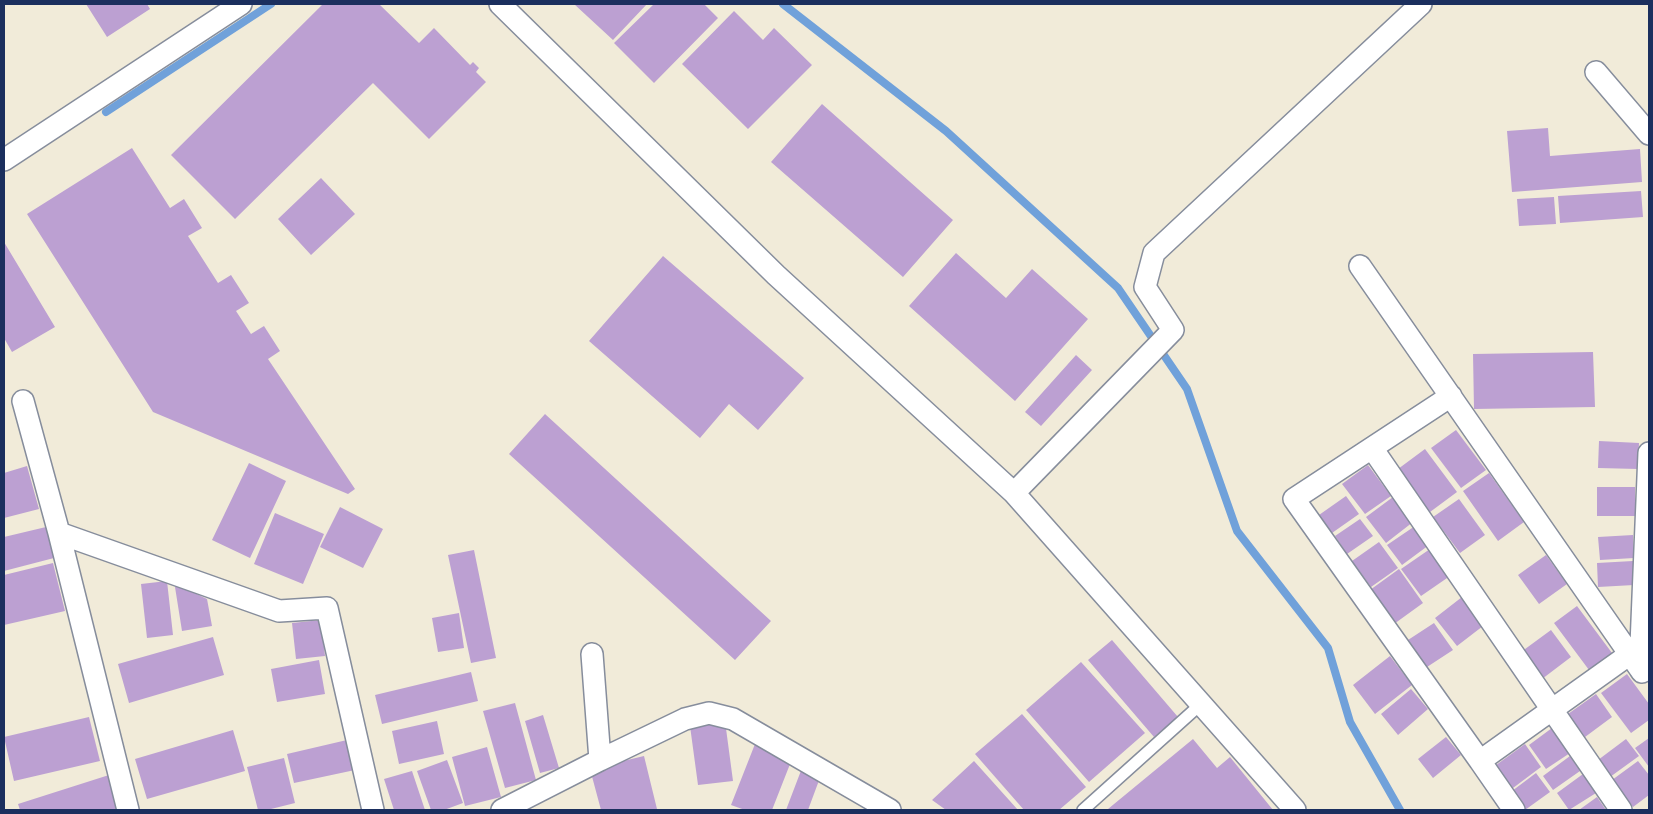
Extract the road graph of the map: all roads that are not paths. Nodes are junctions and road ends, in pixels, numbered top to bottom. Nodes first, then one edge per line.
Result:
1 (241, 4) edge
2 (500, 4) edge
3 (1421, 4) edge
4 (1596, 72) dead end
5 (1649, 134) edge
6 (4, 160) edge
7 (1360, 266) dead end
8 (1451, 396) junction
9 (23, 401) dead end
10 (1372, 448) junction
11 (1649, 453) edge
12 (1014, 493) junction
13 (59, 534) junction
14 (592, 654) dead end
15 (1640, 668) edge
16 (1201, 704) junction
17 (1552, 710) junction
18 (600, 760) junction
19 (1480, 761) junction
20 (128, 810) edge
21 (373, 810) edge
22 (502, 810) edge
23 (890, 810) edge
24 (1082, 810) edge
25 (1295, 810) edge
26 (1514, 810) edge
27 (1622, 810) edge

1 - 6 street
2 - 12 street
3 - 12 street
4 - 5 street
7 - 8 street
8 - 10 street
8 - 15 street
9 - 13 street
10 - 17 street
10 - 19 street
11 - 15 street
12 - 16 street
13 - 20 street
13 - 21 street
14 - 18 street
15 - 17 street
16 - 24 lane
16 - 25 street
17 - 19 street
17 - 27 street
18 - 22 street
18 - 23 street
19 - 26 street

